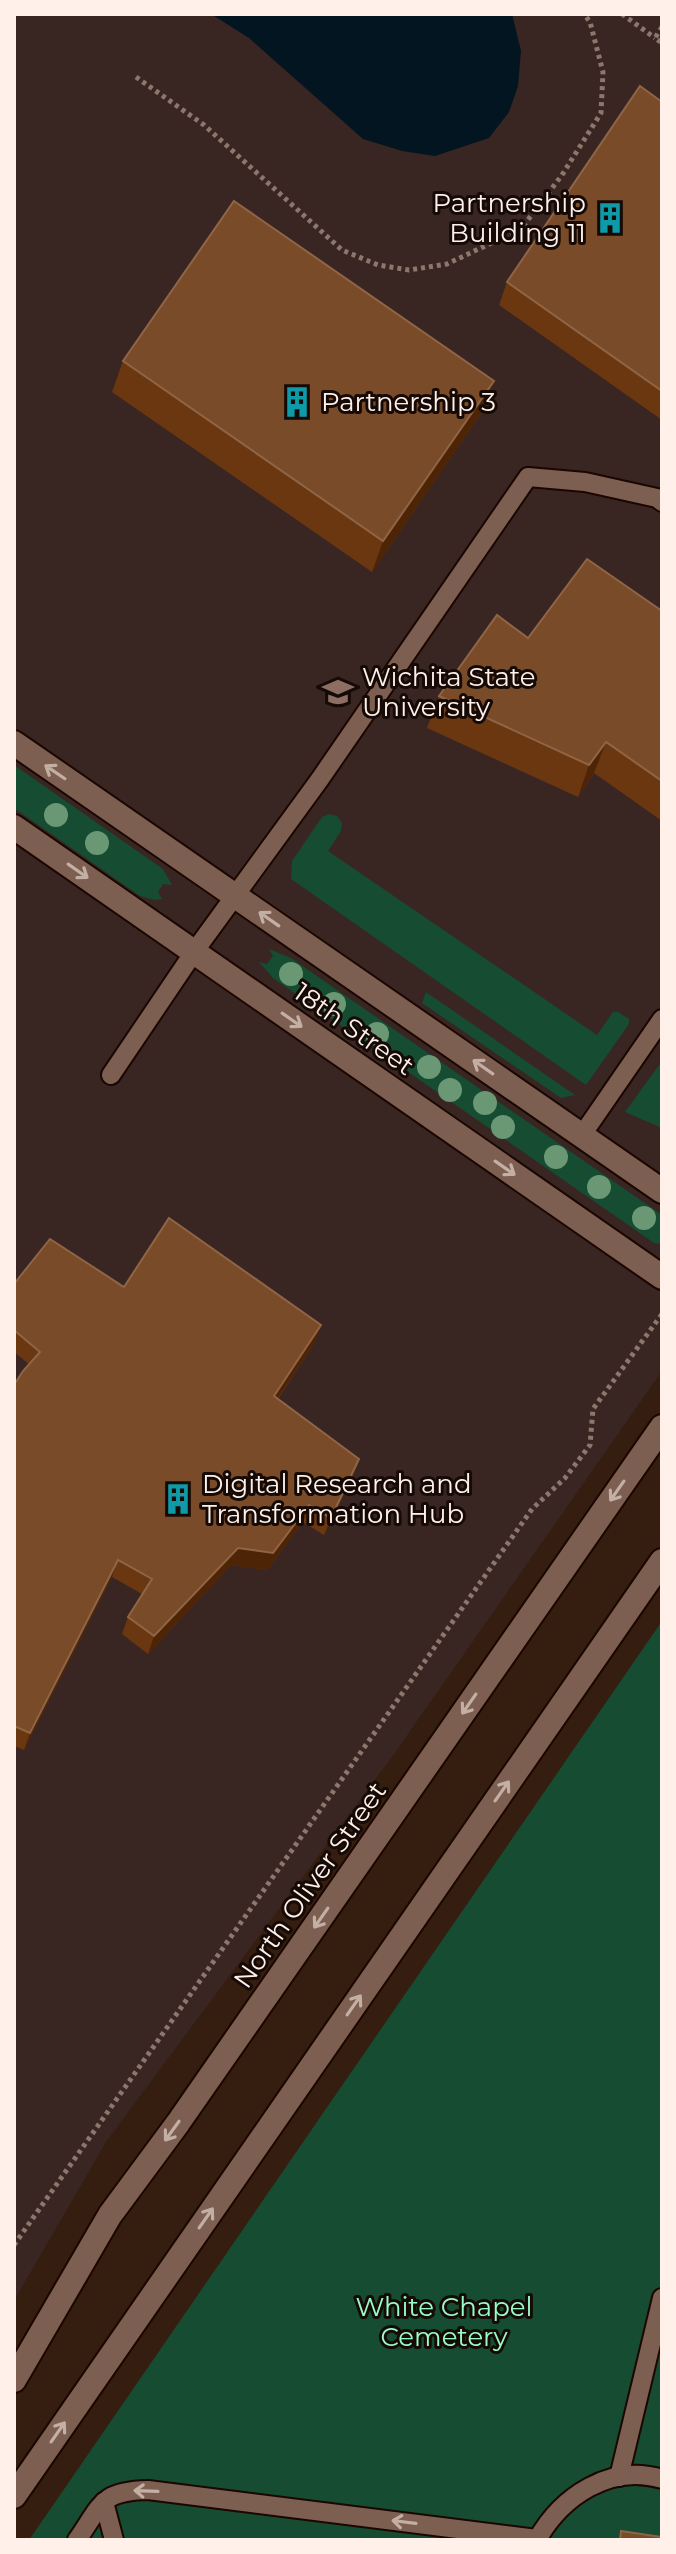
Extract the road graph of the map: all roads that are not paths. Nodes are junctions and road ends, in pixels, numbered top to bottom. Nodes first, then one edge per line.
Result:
1 (662, 502) edge
2 (14, 743) edge
3 (14, 827) edge
4 (237, 896) junction
5 (194, 952) junction
6 (662, 1019) edge
7 (111, 1075) dead end
8 (582, 1135) junction
9 (662, 1191) edge
10 (662, 1277) edge
11 (662, 1427) edge
12 (662, 1561) edge
13 (662, 2298) edge
14 (14, 2380) edge
15 (619, 2477) junction
16 (662, 2479) edge
17 (14, 2496) edge
18 (104, 2502) junction
19 (537, 2539) edge
20 (77, 2540) edge
21 (114, 2540) edge

1 - 4 lane
4 -> 2 main road, 18th Street
3 -> 5 main road, 18th Street
4 - 5 lane
8 -> 4 main road, 18th Street
5 - 7 lane
5 -> 10 main road, 18th Street
6 - 8 lane
8 - 9 main road, 18th Street
11 -> 14 main road, North Oliver Street
17 -> 12 main road
13 - 15 lane
15 - 16 lane
15 - 19 lane
19 -> 18 lane
18 - 20 lane
18 - 21 lane

